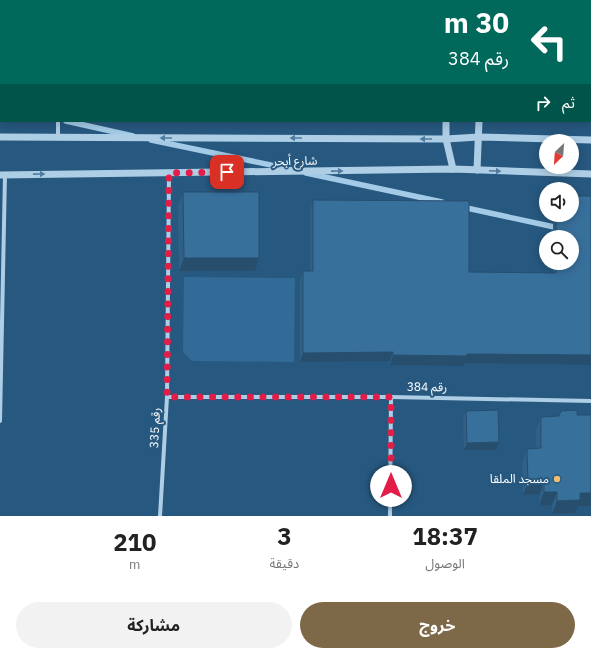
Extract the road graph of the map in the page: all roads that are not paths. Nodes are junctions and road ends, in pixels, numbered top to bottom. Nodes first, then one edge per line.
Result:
1 (58, 122) edge
2 (446, 122) edge
3 (479, 122) edge
4 (0, 137) edge
5 (58, 137) junction
6 (479, 137) junction
7 (446, 139) junction
8 (591, 140) edge
9 (453, 170) junction
10 (477, 170) junction
11 (169, 173) junction
12 (591, 174) edge
13 (2, 175) edge
14 (0, 386) edge
15 (167, 397) junction
16 (391, 397) junction
17 (591, 401) edge
18 (0, 421) edge
19 (160, 516) edge
20 (390, 516) edge

1 - 5 street
2 - 7 street
3 - 6 street
4 - 5 street, شارع أبحر
7 -> 5 street, شارع أبحر
6 - 7 street, شارع أبحر
6 - 8 street, شارع أبحر
6 - 10 street
7 - 9 street
9 - 10 street, شارع أبحر
11 -> 9 street, شارع أبحر
10 -> 12 street, شارع أبحر
13 -> 11 street, شارع أبحر
11 - 15 street, رقم 335
13 - 14 street
14 - 18 street
15 - 16 street, رقم 384
15 - 19 street, رقم 335
16 - 17 street, رقم 384
16 - 20 street

